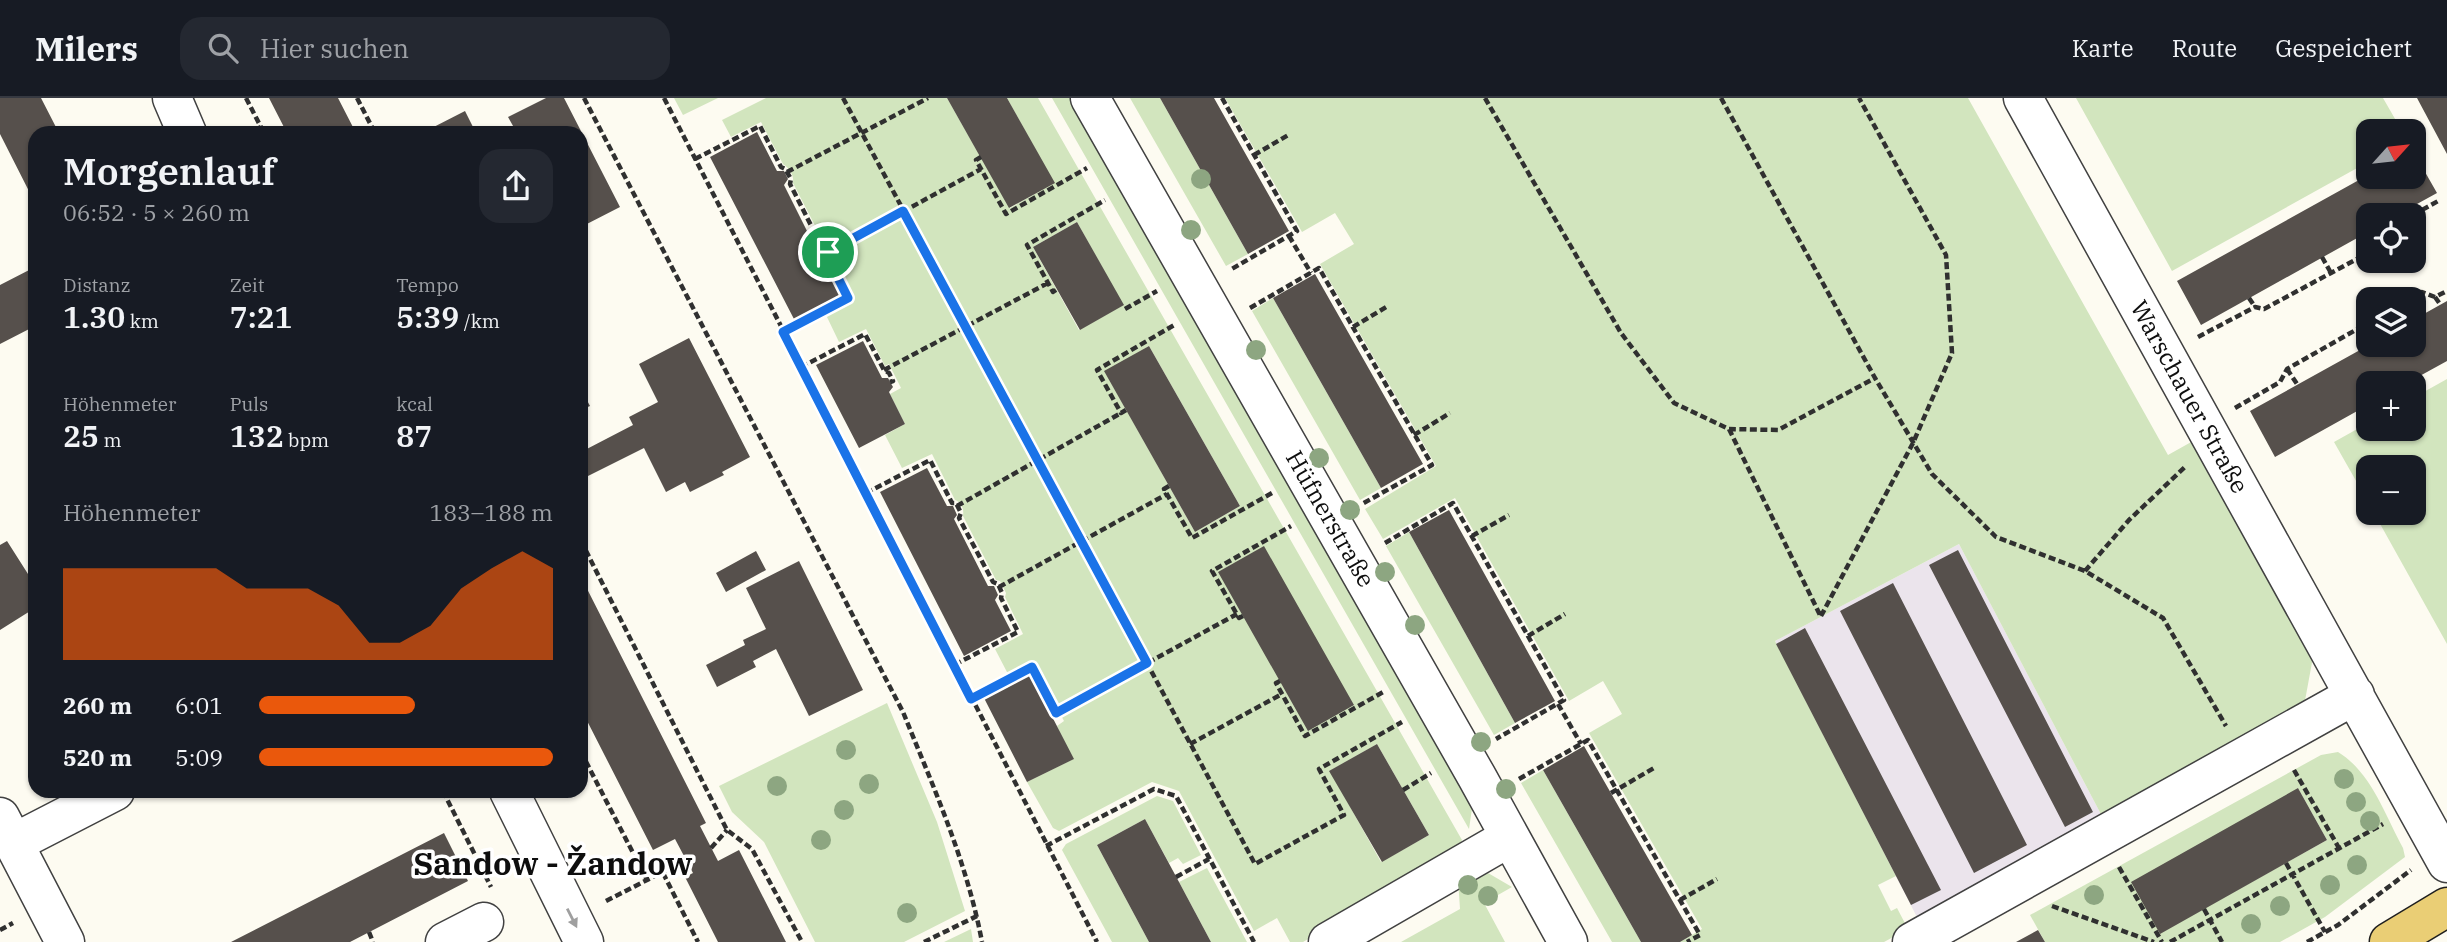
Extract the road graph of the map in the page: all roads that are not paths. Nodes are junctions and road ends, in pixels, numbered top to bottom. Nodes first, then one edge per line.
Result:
1 (172, 98) edge
2 (1090, 98) edge
3 (2023, 98) edge
4 (184, 126) edge
5 (2355, 695) junction
6 (96, 798) edge
7 (512, 798) edge
8 (7, 830) edge
9 (1510, 837) junction
10 (2434, 863) edge
11 (489, 907) road end
12 (2447, 907) edge
13 (578, 930) edge
14 (65, 942) edge
15 (445, 942) edge
16 (1328, 942) edge
17 (1568, 942) edge
18 (1912, 942) edge
19 (2389, 942) edge

1 - 4 street
2 - 9 street, Hüfnerstraße
3 - 5 street, Warschauer Straße
5 - 10 street, Warschauer Straße
5 - 18 street
6 - 8 street
7 - 13 street
8 - 14 street
9 - 16 street
9 - 17 street, Hüfnerstraße
11 - 15 street
12 - 19 main road

